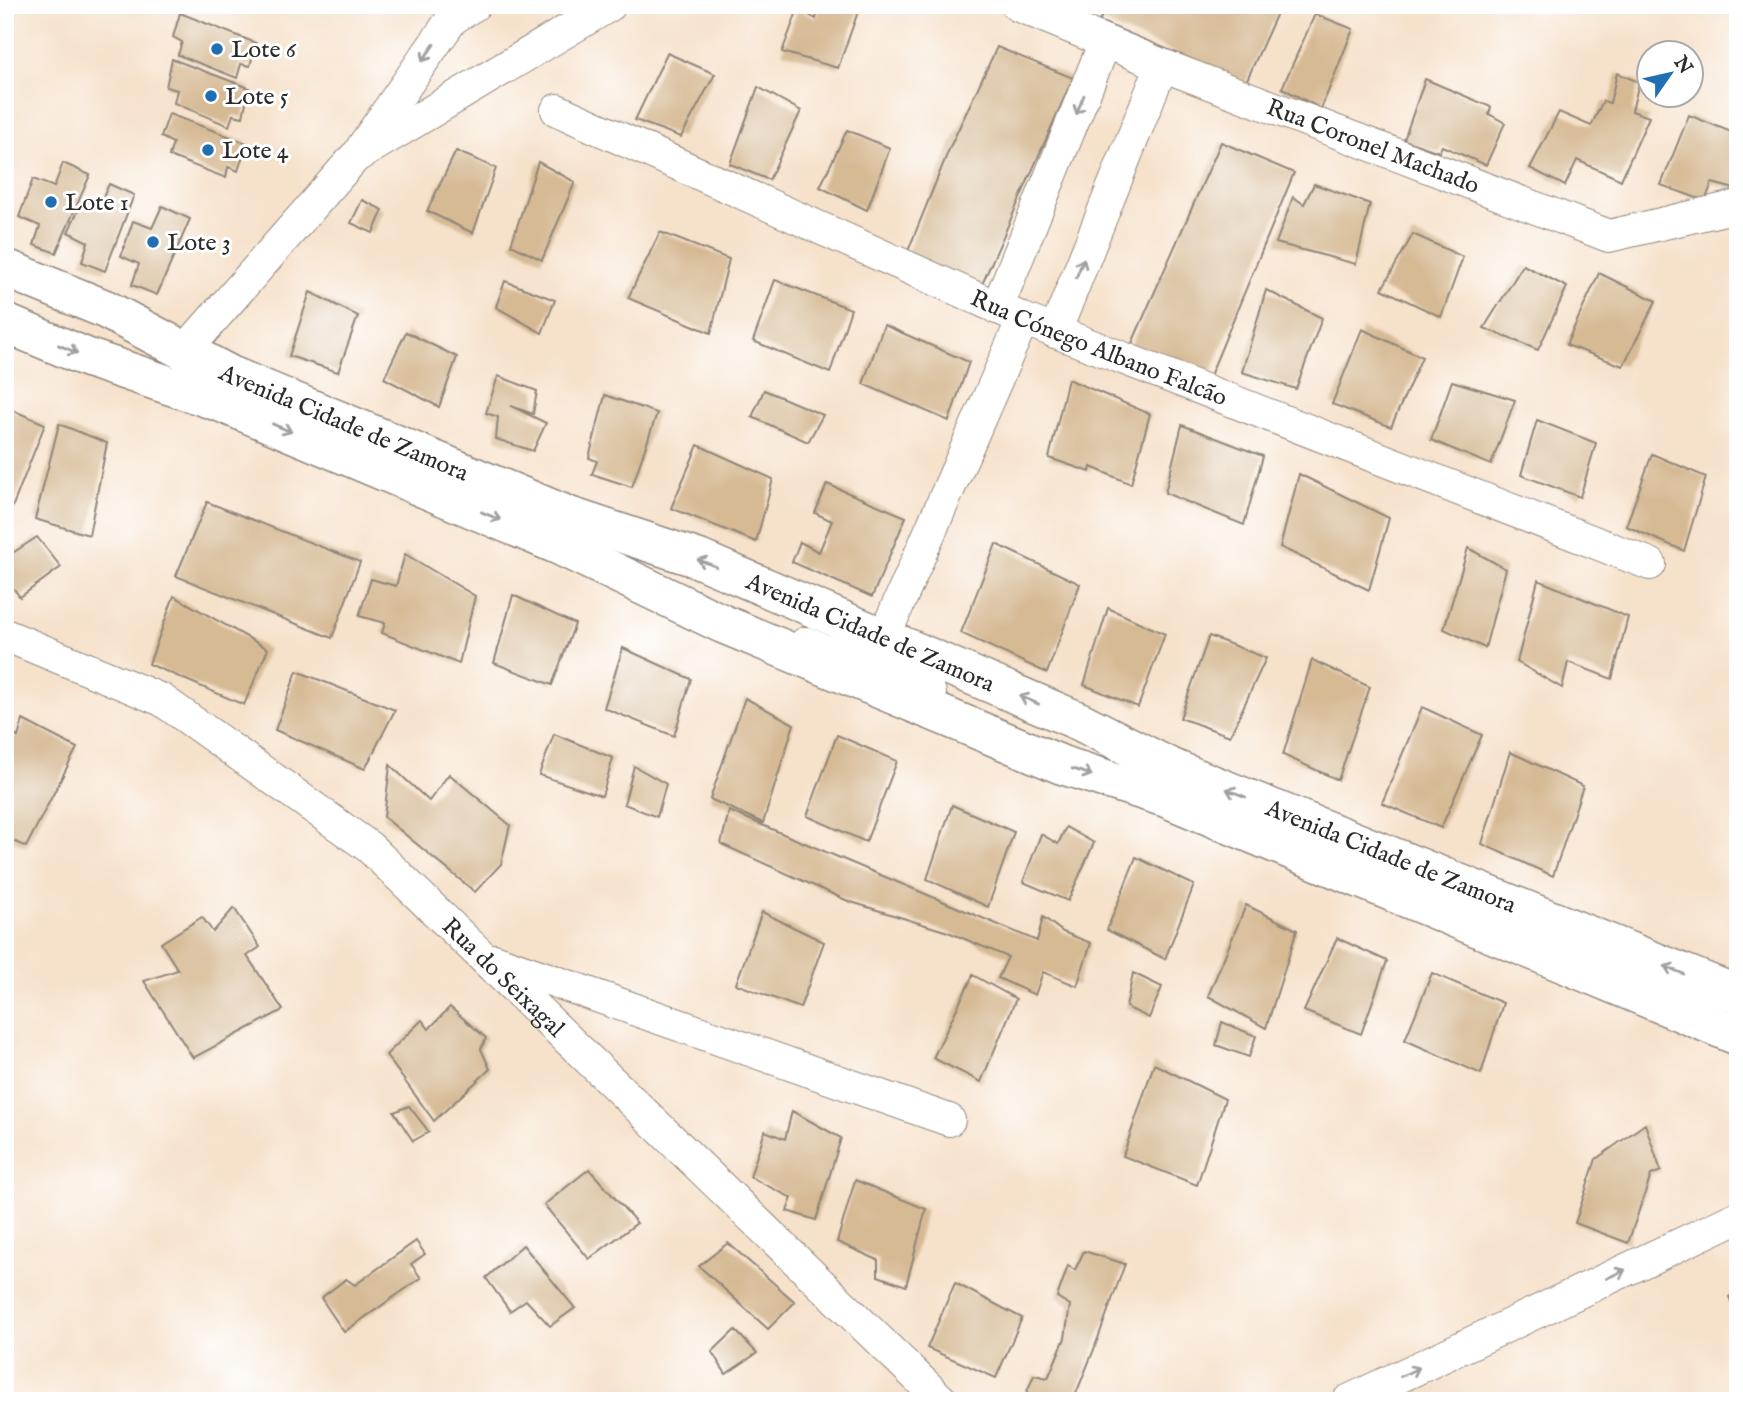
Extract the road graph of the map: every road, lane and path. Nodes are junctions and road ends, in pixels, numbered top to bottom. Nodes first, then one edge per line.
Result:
1 (474, 5) edge
2 (610, 5) edge
3 (1017, 5) edge
4 (1105, 42) junction
5 (1162, 65) junction
6 (557, 110) dead end
7 (355, 157) junction
8 (1738, 206) edge
9 (5, 268) edge
10 (5, 289) edge
11 (67, 292) junction
12 (1010, 314) junction
13 (5, 323) edge
14 (1055, 332) junction
15 (185, 351) junction
16 (1650, 564) dead end
17 (723, 624) junction
18 (5, 635) edge
19 (884, 637) junction
20 (1005, 741) junction
21 (483, 956) junction
22 (1738, 995) edge
23 (1738, 1036) edge
24 (949, 1120) dead end
25 (1738, 1217) edge
26 (942, 1401) edge
27 (1348, 1401) edge

1 -> 7 street
2 - 7 street
3 - 4 street, Rua Coronel Machado
4 - 5 street, Rua Coronel Machado
4 -> 12 street
5 - 8 street, Rua Coronel Machado
14 -> 5 street
6 - 12 street, Rua Cónego Albano Falcão
7 - 15 street
9 - 11 street, Avenida Cidade de Zamora
10 - 11 street
11 - 15 street, Avenida Cidade de Zamora
12 - 14 street, Rua Cónego Albano Falcão
12 - 19 street
13 -> 17 street, Avenida Cidade de Zamora
14 - 16 street, Rua Cónego Albano Falcão
19 -> 15 street, Avenida Cidade de Zamora
17 - 19 street
17 - 20 street, Avenida Cidade de Zamora
18 - 21 street, Rua do Seixagal
19 - 20 street
22 -> 19 street, Avenida Cidade de Zamora
20 -> 23 street, Avenida Cidade de Zamora
21 - 24 street
21 - 26 street, Rua do Seixagal
27 -> 25 street

